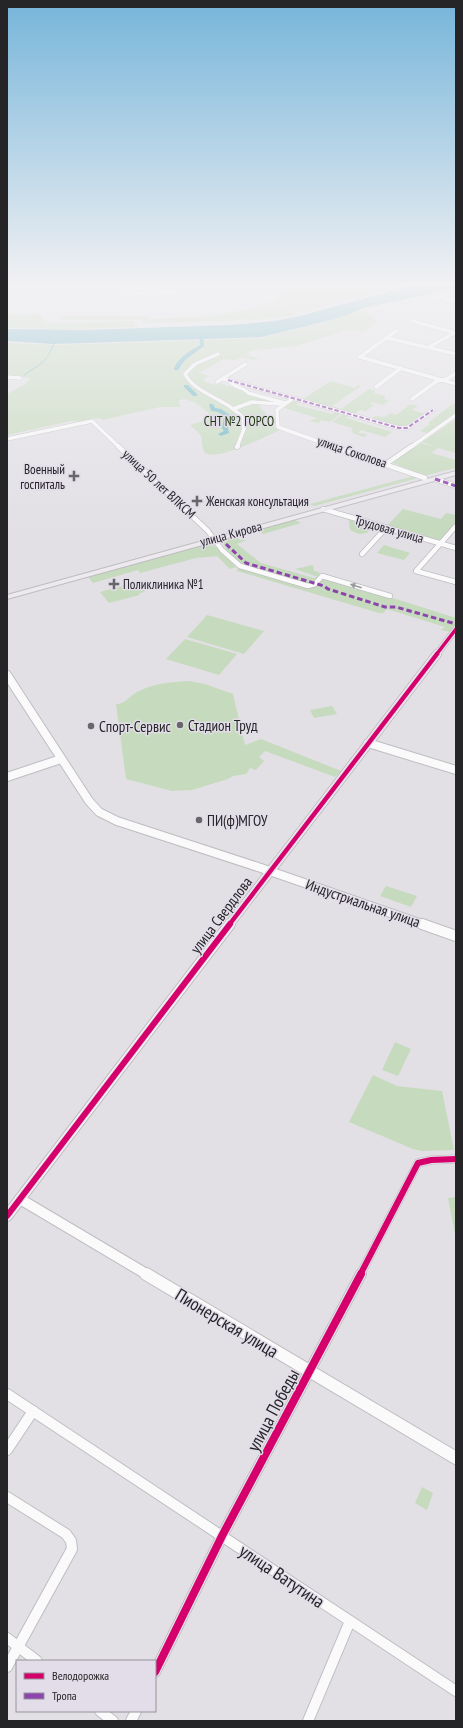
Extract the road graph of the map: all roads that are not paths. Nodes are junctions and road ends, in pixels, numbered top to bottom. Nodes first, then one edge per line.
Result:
1 (192, 366) edge
2 (243, 366) edge
3 (392, 366) edge
4 (401, 368) junction
5 (456, 373) edge
6 (7, 377) edge
7 (20, 378) dead end
8 (222, 379) junction
9 (228, 380) junction
10 (443, 380) junction
11 (217, 382) dead end
12 (456, 384) edge
13 (376, 387) dead end
14 (292, 399) junction
15 (412, 400) dead end
16 (284, 404) junction
17 (233, 409) junction
18 (433, 410) dead end
19 (456, 416) edge
20 (7, 439) edge
21 (237, 447) dead end
22 (386, 464) junction
23 (456, 470) edge
24 (456, 473) edge
25 (430, 479) junction
26 (456, 486) edge
27 (363, 497) junction
28 (323, 509) junction
29 (313, 510) junction
30 (456, 526) edge
31 (386, 528) junction
32 (213, 538) junction
33 (440, 543) junction
34 (456, 548) edge
35 (362, 554) dead end
36 (456, 582) edge
37 (7, 593) edge
38 (390, 596) dead end
39 (7, 597) edge
40 (456, 629) edge
41 (7, 675) edge
42 (368, 743) junction
43 (61, 759) junction
44 (456, 770) edge
45 (7, 777) edge
46 (270, 871) junction
47 (456, 936) edge
48 (456, 1159) edge
49 (20, 1199) junction
50 (7, 1216) edge
51 (310, 1372) junction
52 (7, 1394) edge
53 (33, 1411) junction
54 (7, 1450) edge
55 (456, 1458) edge
56 (7, 1497) edge
57 (222, 1536) junction
58 (350, 1621) junction
59 (7, 1638) edge
60 (18, 1647) junction
61 (36, 1660) edge
62 (7, 1666) edge
63 (156, 1670) edge
64 (456, 1691) edge
65 (101, 1712) edge
66 (136, 1712) edge
67 (113, 1721) edge
68 (131, 1721) edge
69 (308, 1721) edge

1 - 17 street
2 - 8 street
3 - 4 street
4 - 10 street
4 - 13 street
5 - 10 street
6 - 7 street
8 - 9 street
8 - 11 street
9 - 14 street
9 - 16 street
10 - 12 street
10 - 15 street
14 - 16 street
14 - 18 street
16 - 17 street
16 - 22 street, улица Соколова
17 - 21 street
19 - 22 street
20 - 32 street, улица 50 лет ВЛКСМ
22 - 25 street, улица Соколова
23 - 25 main road, улица Кирова
24 - 25 main road, улица Кирова
25 - 26 street, улица Соколова
25 - 27 main road, улица Кирова
27 - 28 main road, улица Кирова
27 - 29 main road, улица Кирова
28 - 29 main road, улица Кирова
28 - 31 street, Трудовая улица
29 - 32 main road, улица Кирова
30 - 33 street
31 - 33 street, Трудовая улица
31 - 35 street
32 - 37 main road, улица Кирова
38 -> 32 street, улица 50 лет ВЛКСМ
32 - 39 main road, улица Кирова
33 - 34 street, Трудовая улица
33 - 36 street
40 - 42 street, улица Свердлова
41 - 43 street, Индустриальная улица
42 - 44 street
42 - 46 street, улица Свердлова
43 - 45 street
43 - 46 street, Индустриальная улица
46 - 47 street, Индустриальная улица
46 - 49 street, улица Свердлова
48 - 51 street, улица Победы
49 - 50 street, улица Свердлова
49 - 51 street, Пионерская улица
51 - 55 street, Пионерская улица
51 - 57 street, улица Победы
52 - 53 street, улица Ватутина
53 - 54 street
53 - 57 street, улица Ватутина
56 - 60 street
57 - 58 street, улица Ватутина
57 - 63 street, улица Победы
58 - 64 street, улица Ватутина
58 - 69 street
59 - 60 street
60 - 61 street
60 - 62 street
65 - 67 street
66 - 68 street

